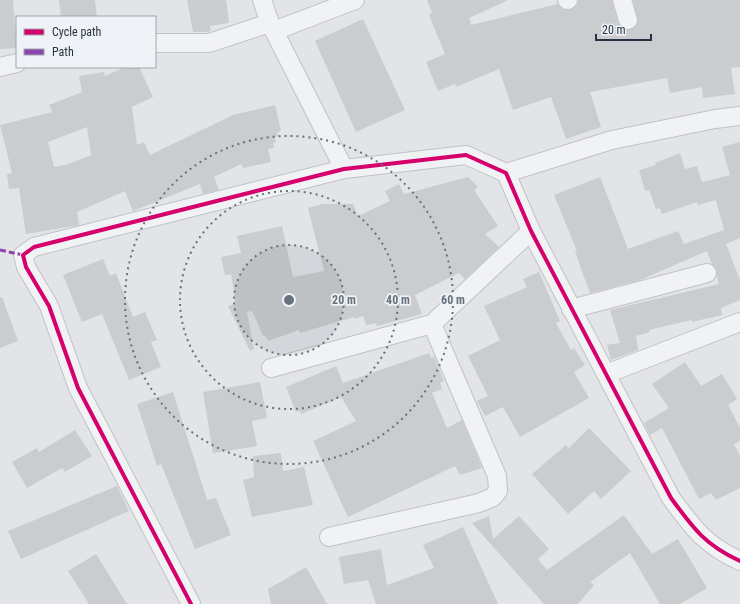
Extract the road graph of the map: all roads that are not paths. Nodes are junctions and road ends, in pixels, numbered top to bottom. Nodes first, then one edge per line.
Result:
1 (262, 0) edge
2 (355, 0) edge
3 (622, 0) edge
4 (628, 20) dead end
5 (272, 27) junction
6 (156, 43) edge
7 (16, 63) edge
8 (0, 67) edge
9 (740, 116) edge
10 (344, 169) junction
11 (506, 173) junction
12 (531, 231) junction
13 (707, 273) dead end
14 (571, 309) junction
15 (740, 322) edge
16 (432, 324) junction
17 (271, 368) dead end
18 (606, 374) junction
19 (329, 537) dead end
20 (740, 561) edge
21 (191, 604) edge

1 - 5 street
2 - 5 street
3 - 4 street
5 - 6 street
5 - 10 street
7 - 8 street
9 - 11 street
10 - 11 street
10 - 21 street
11 - 12 street
12 - 14 street
12 - 16 street
13 - 14 street
14 - 18 street
15 - 18 street
16 - 17 street
16 - 19 street
18 - 20 street

